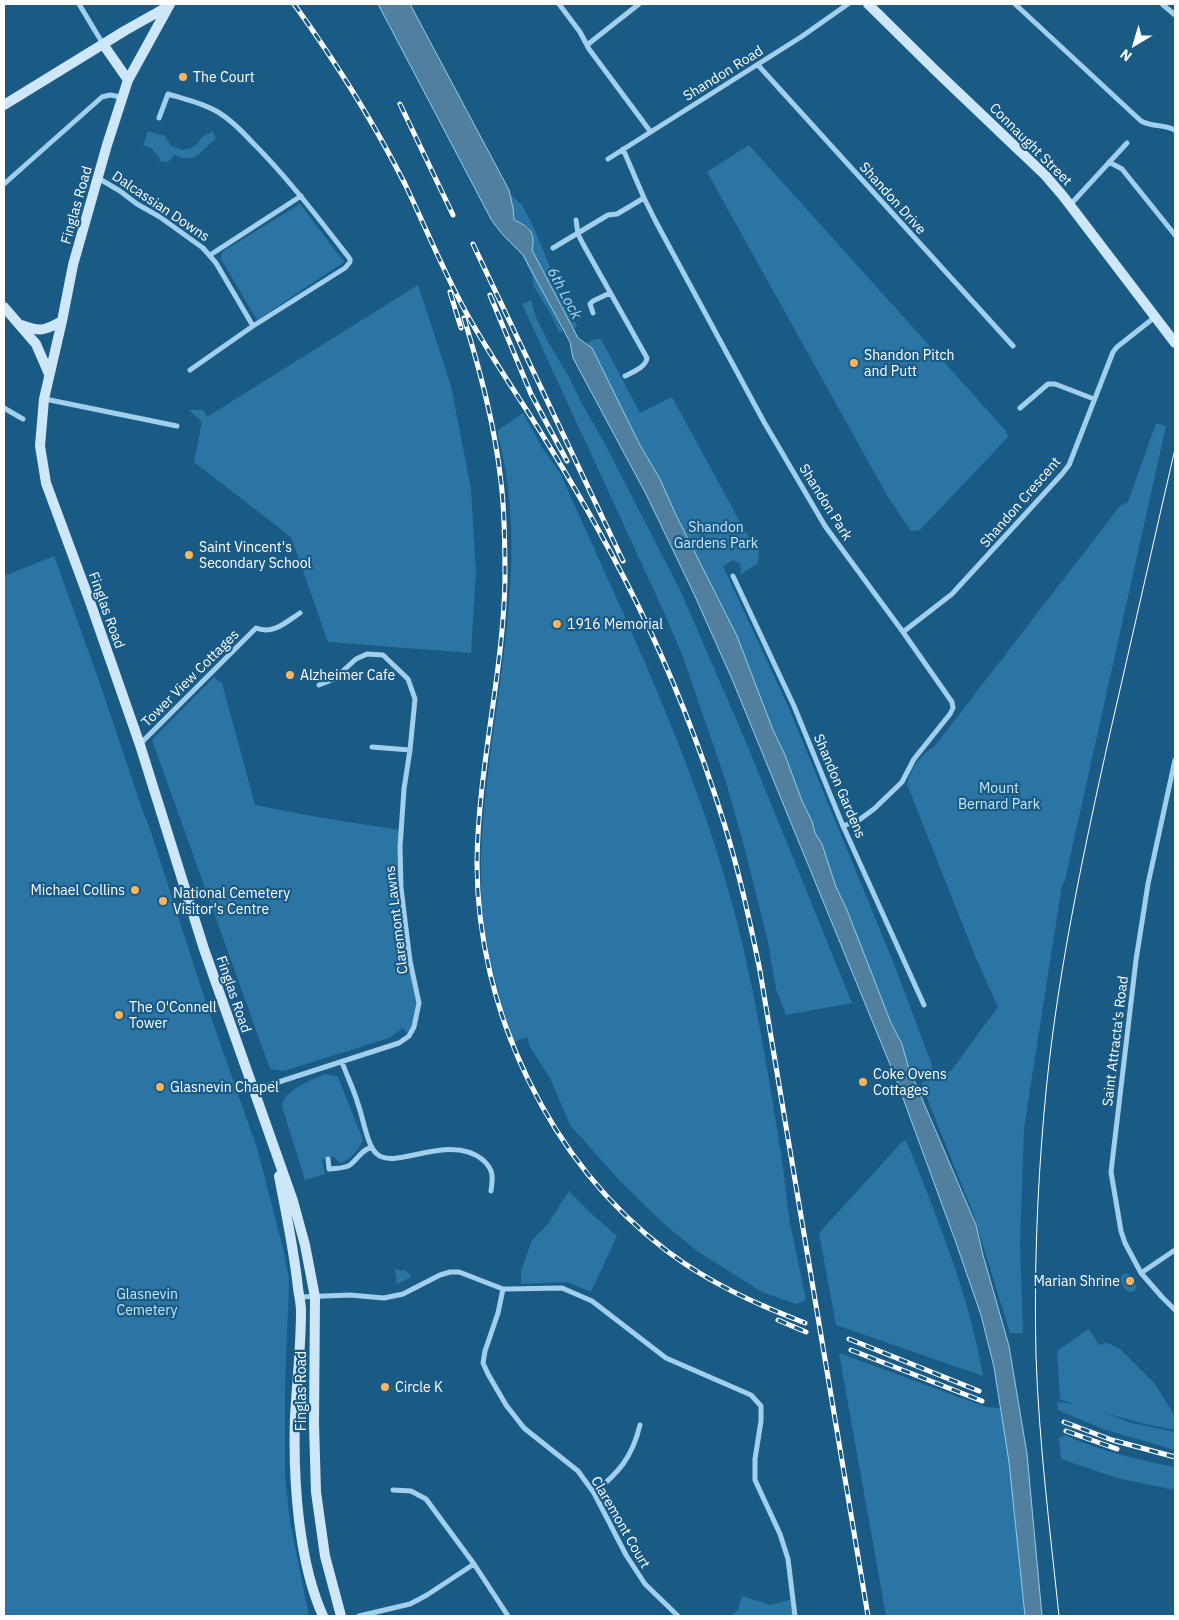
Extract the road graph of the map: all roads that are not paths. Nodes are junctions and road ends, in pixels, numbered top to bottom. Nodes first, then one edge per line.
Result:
1 (79, 4) edge
2 (559, 4) edge
3 (639, 4) edge
4 (848, 4) edge
5 (868, 4) edge
6 (1015, 4) edge
7 (1162, 4) edge
8 (169, 5) edge
9 (1175, 15) edge
10 (103, 44) junction
11 (588, 45) junction
12 (758, 65) junction
13 (128, 80) junction
14 (121, 97) junction
15 (4, 105) edge
16 (159, 118) dead end
17 (1175, 130) edge
18 (650, 131) junction
19 (1127, 143) dead end
20 (623, 149) junction
21 (608, 159) dead end
22 (1109, 162) junction
23 (98, 178) junction
24 (4, 184) edge
25 (300, 196) junction
26 (644, 198) junction
27 (1070, 205) junction
28 (576, 220) dead end
29 (578, 234) junction
30 (1175, 234) edge
31 (553, 248) dead end
32 (210, 255) junction
33 (610, 293) junction
34 (4, 307) edge
35 (593, 313) dead end
36 (1154, 317) junction
37 (62, 321) junction
38 (20, 325) junction
39 (253, 326) junction
40 (1175, 343) edge
41 (1013, 346) dead end
42 (190, 370) dead end
43 (49, 374) junction
44 (625, 376) dead end
45 (44, 399) junction
46 (1094, 399) junction
47 (4, 408) edge
48 (1020, 408) dead end
49 (23, 419) dead end
50 (177, 426) dead end
51 (733, 576) dead end
52 (300, 614) dead end
53 (903, 632) junction
54 (319, 685) dead end
55 (140, 744) junction
56 (372, 747) dead end
57 (410, 750) junction
58 (1175, 760) edge
59 (844, 826) junction
60 (924, 1005) dead end
61 (342, 1062) junction
62 (253, 1090) junction
63 (271, 1140) junction
64 (372, 1147) junction
65 (328, 1159) dead end
66 (491, 1191) dead end
67 (1175, 1250) edge
68 (1141, 1273) junction
69 (503, 1289) junction
70 (299, 1296) junction
71 (315, 1297) junction
72 (1175, 1310) edge
73 (640, 1425) dead end
74 (393, 1490) dead end
75 (594, 1494) junction
76 (474, 1564) junction
77 (323, 1616) edge
78 (341, 1616) edge
79 (360, 1616) edge
80 (508, 1616) edge
81 (678, 1616) edge
82 (795, 1616) edge

1 - 10 street
2 - 11 street
3 - 11 street
4 - 12 street, Shandon Road
5 - 27 main road, Connaught Street
6 - 17 street
7 - 9 street
8 - 10 main road
8 - 13 main road, Finglas Road
10 - 13 main road
10 - 15 main road
11 - 18 street
12 - 18 street, Shandon Road
12 - 41 street, Shandon Drive
13 - 14 main road, Finglas Road
14 - 23 main road, Finglas Road
14 - 24 street
16 - 25 street
18 - 20 street, Shandon Road
19 - 22 street
20 - 21 street, Shandon Road
20 - 26 street, Shandon Park
22 - 27 street
22 - 30 street
23 - 32 street, Dalcassian Downs
23 - 37 main road, Finglas Road
25 - 32 street, Dalcassian Downs
25 - 39 street
26 - 29 street
26 - 53 street, Shandon Park
27 - 36 main road, Connaught Street
28 - 29 street
29 - 31 street
29 - 33 street
32 - 39 street, Dalcassian Downs
33 - 35 street
33 - 44 street
34 - 38 main road
36 - 40 main road, Connaught Street
36 - 46 street, Shandon Crescent
37 - 38 main road
37 - 43 main road, Finglas Road
38 - 43 main road
39 - 42 street
43 - 45 main road, Finglas Road
45 - 50 street
45 - 55 main road, Finglas Road
46 - 48 street
46 - 53 street, Shandon Crescent
47 - 49 street
51 - 59 street, Shandon Gardens
52 - 55 street, Tower View Cottages
53 - 59 street, Shandon Park
54 - 57 street, Claremont Lawns
55 - 62 main road, Finglas Road
56 - 57 street
57 - 61 street, Claremont Lawns
58 - 68 street, Saint Attracta's Road
59 - 60 street, Shandon Gardens
61 - 62 street, Claremont Lawns
61 - 64 street
62 - 63 main road, Finglas Road
63 - 70 main road, Finglas Road
63 - 71 main road, Finglas Road
64 - 65 street
64 - 66 street
67 - 68 street
68 - 72 street, Saint Attracta's Road
69 - 71 street
69 - 75 street, Claremont Court
69 - 82 street
70 - 71 street
70 - 77 main road, Finglas Road
71 - 78 main road, Finglas Road
73 - 75 street
74 - 76 street
75 - 81 street, Claremont Court
76 - 79 street
76 - 80 street

